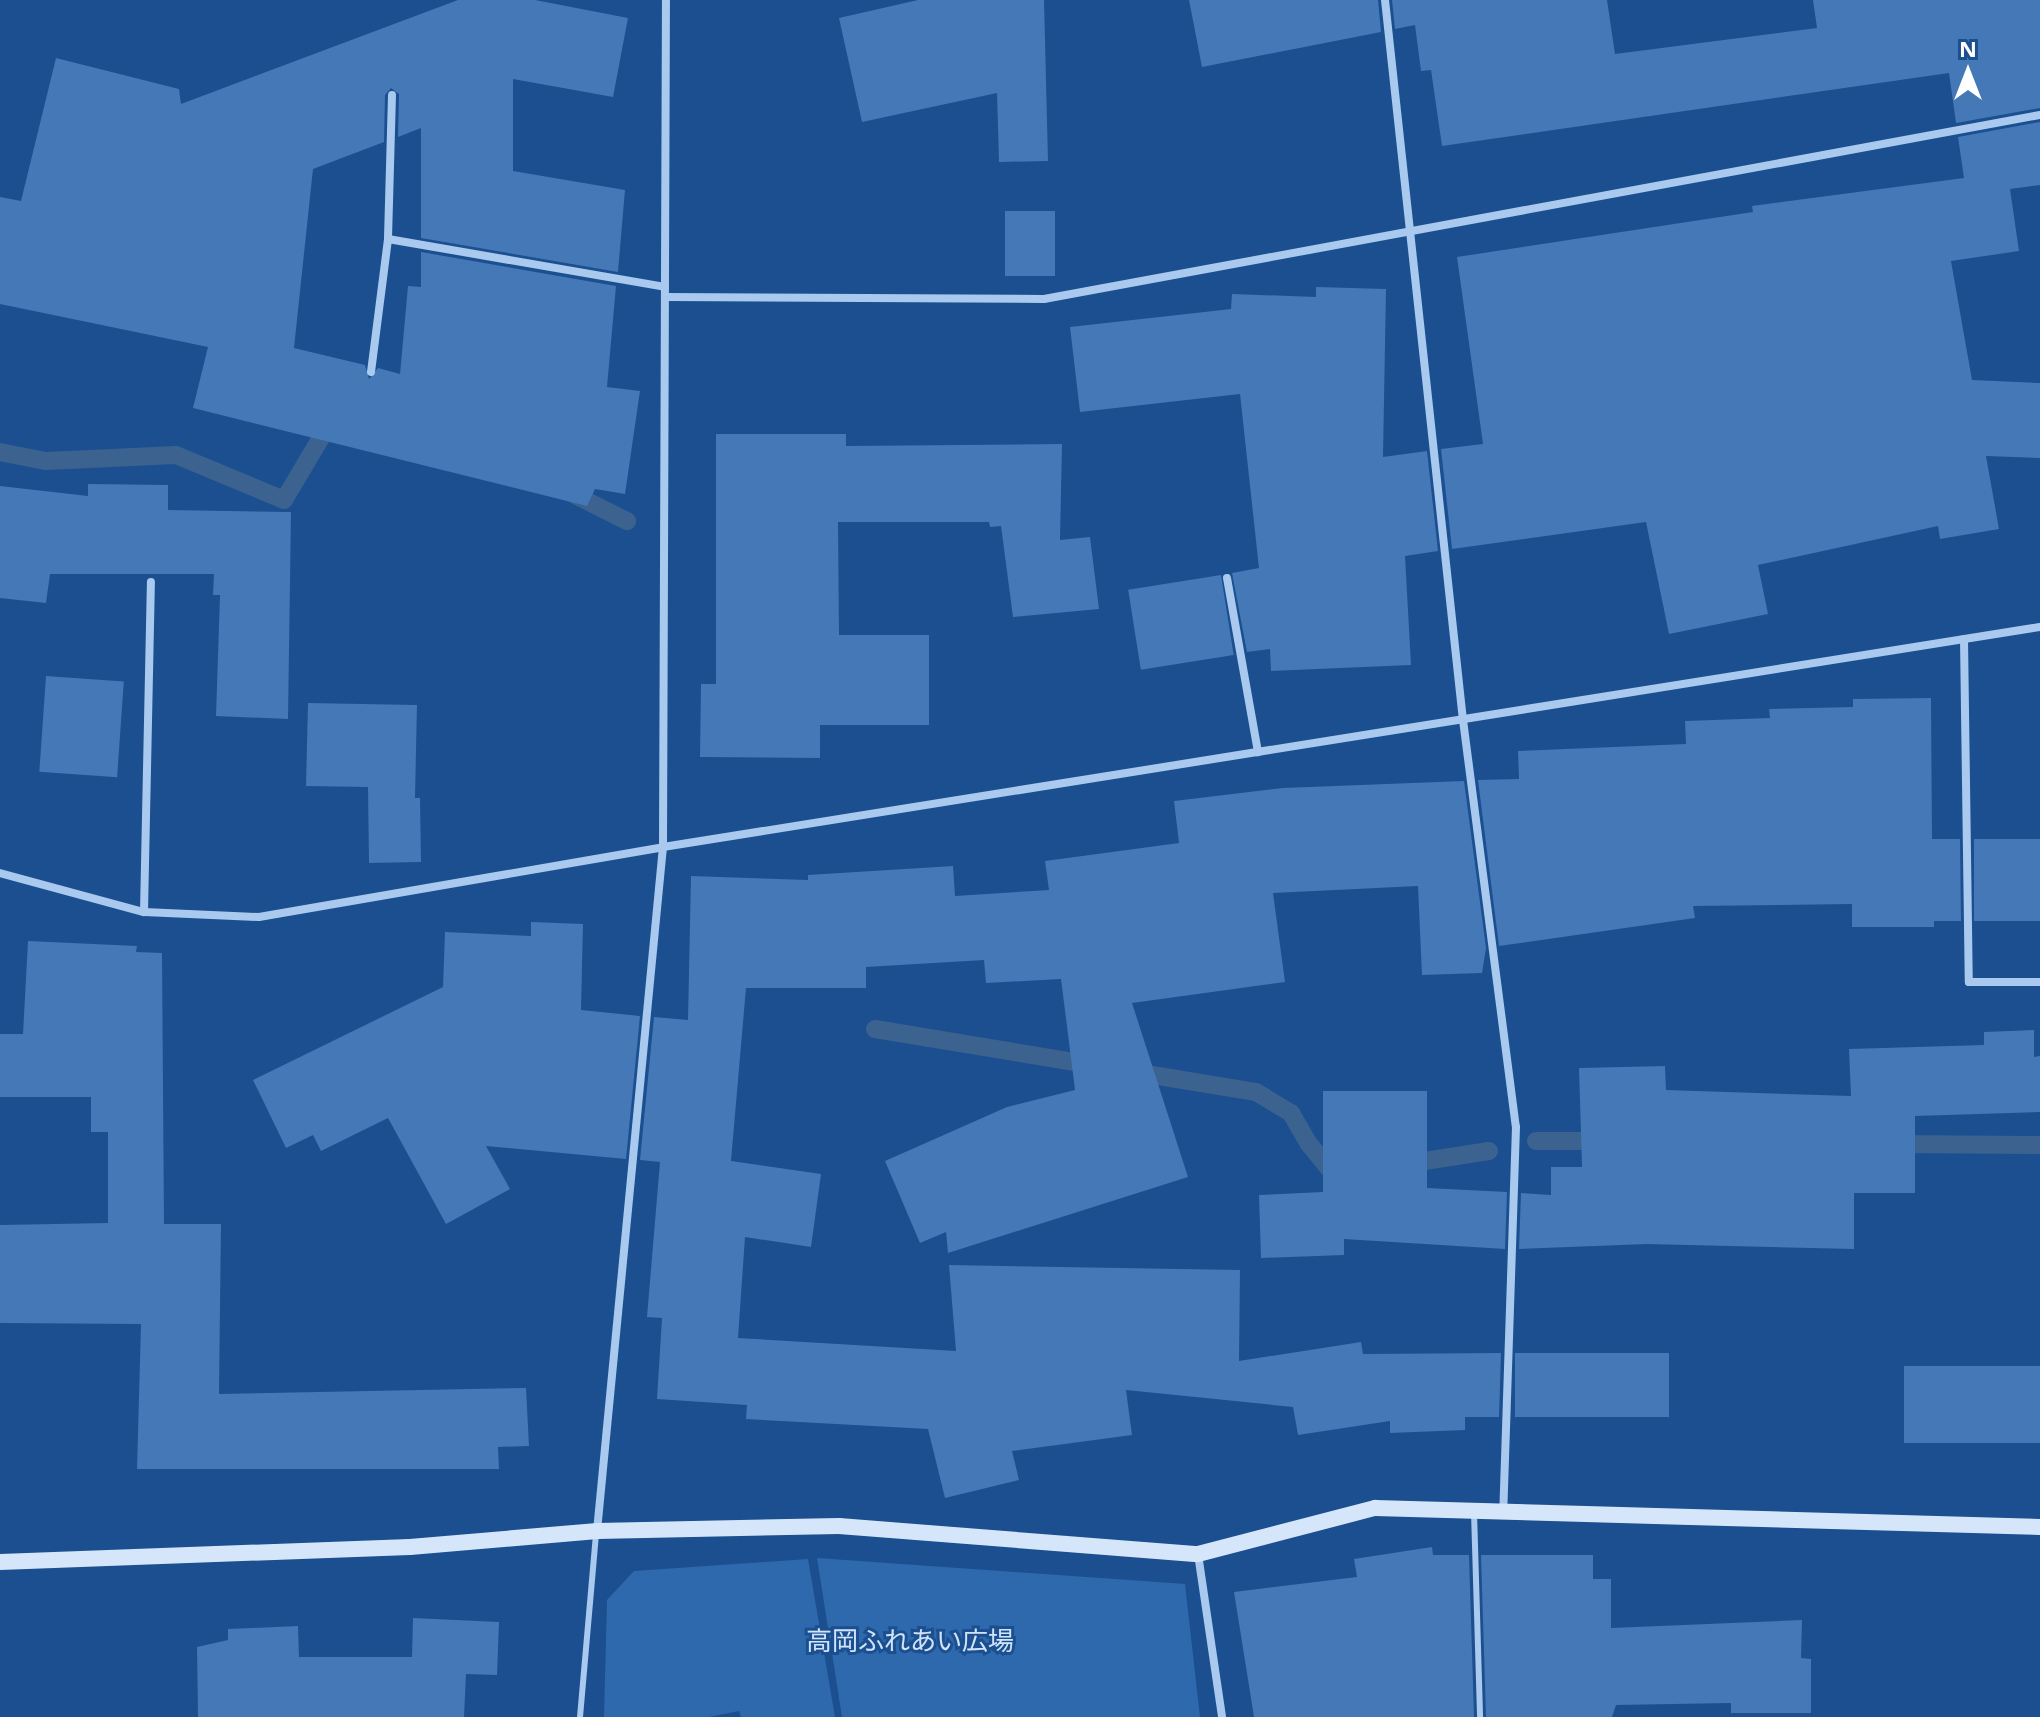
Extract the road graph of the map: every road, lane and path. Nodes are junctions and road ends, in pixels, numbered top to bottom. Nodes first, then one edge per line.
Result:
1 (666, 0) edge
2 (1385, 0) edge
3 (392, 95) dead end
4 (2040, 115) edge
5 (1413, 232) junction
6 (388, 239) junction
7 (665, 292) junction
8 (371, 372) dead end
9 (1227, 578) dead end
10 (151, 582) dead end
11 (2040, 627) edge
12 (1964, 639) junction
13 (1463, 720) junction
14 (1258, 752) junction
15 (663, 847) junction
16 (0, 873) edge
17 (144, 912) junction
18 (2040, 982) edge
19 (1474, 1508) junction
20 (1503, 1509) junction
21 (2040, 1527) edge
22 (597, 1531) junction
23 (1198, 1554) junction
24 (0, 1562) edge
25 (580, 1717) edge
26 (1222, 1717) edge
27 (1480, 1717) edge

1 - 7 street
2 - 5 street
3 - 6 street
4 - 5 street
5 - 7 street
5 - 13 street
6 - 7 street
6 - 8 street
7 - 15 street
9 - 14 street
10 - 17 street
11 - 12 street
12 - 13 street
12 - 18 street
13 - 14 street
13 - 20 street
14 - 15 street
15 - 17 street
15 - 22 street
16 - 17 street
19 - 20 street
19 - 23 street
19 - 27 lane
20 - 21 street
22 - 23 street
22 - 24 street
22 - 25 lane
23 - 26 street

